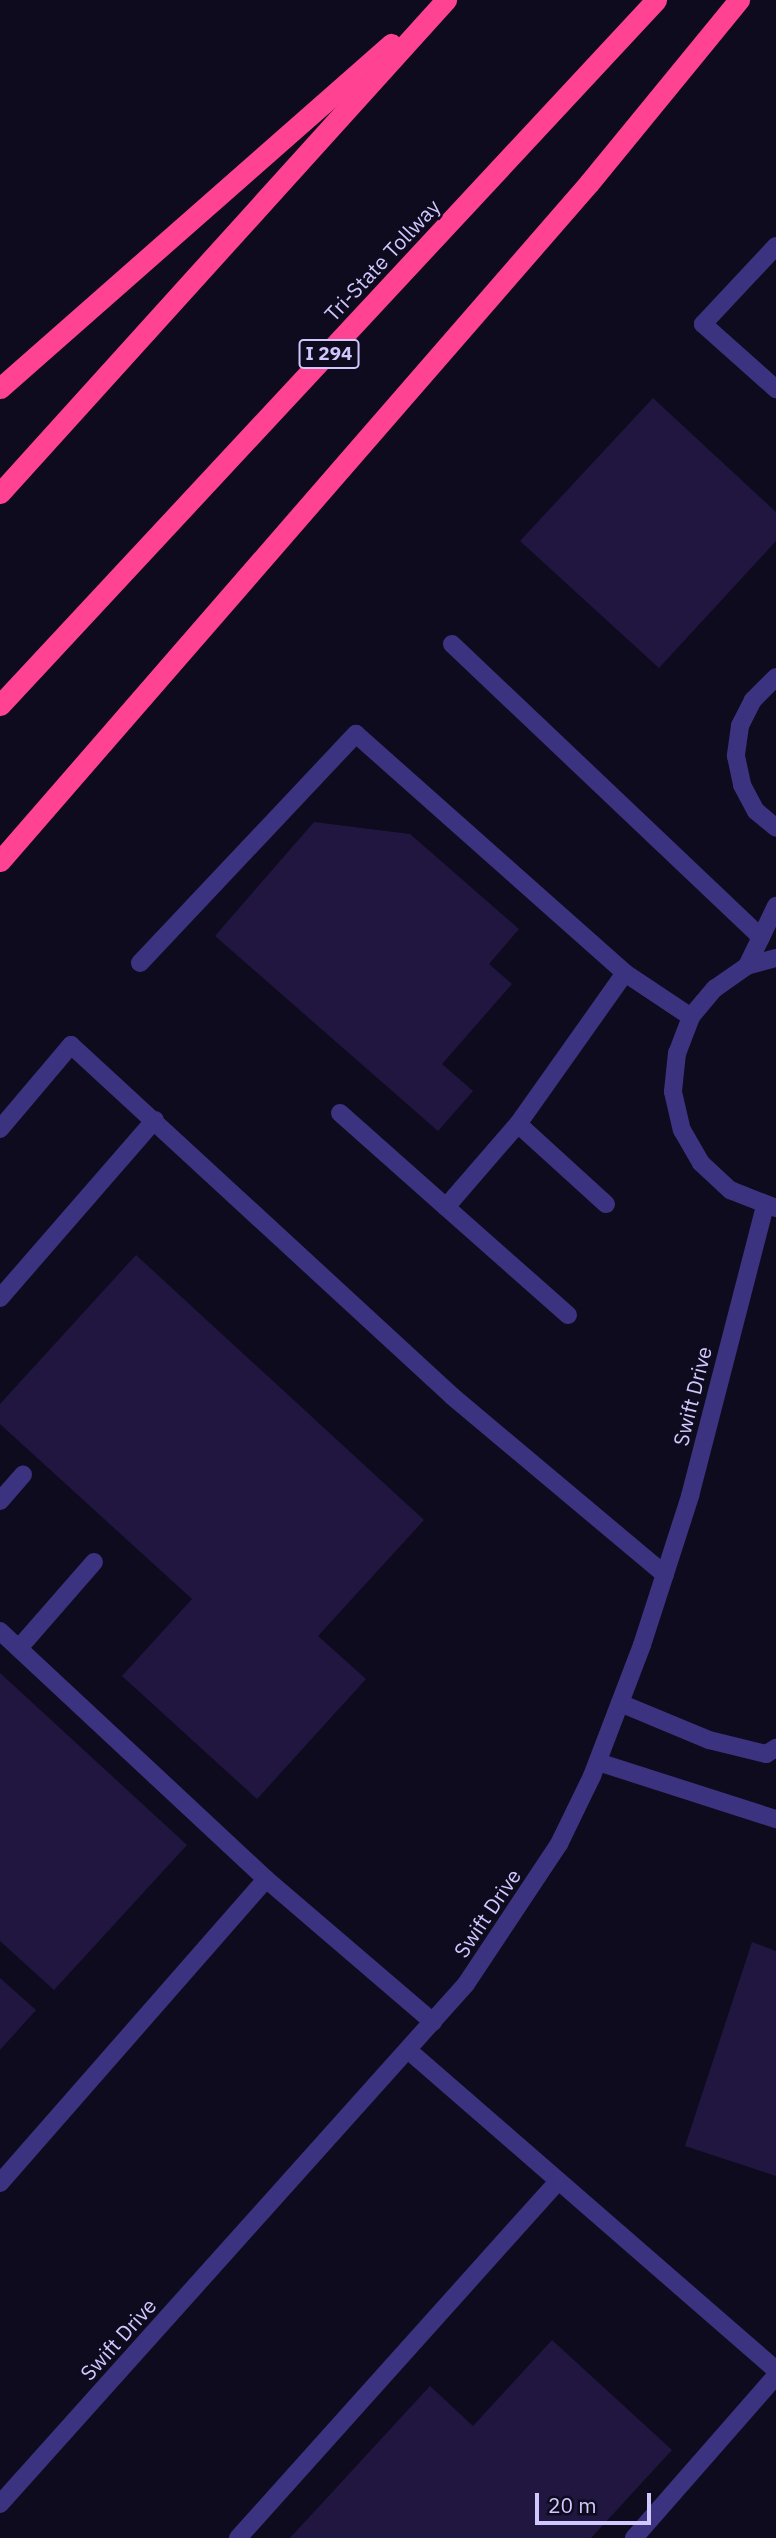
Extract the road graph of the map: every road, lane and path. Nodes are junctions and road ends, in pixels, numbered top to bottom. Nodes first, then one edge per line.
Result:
1 (438, 0) edge
2 (446, 0) edge
3 (656, 0) edge
4 (739, 0) edge
5 (776, 246) edge
6 (0, 388) edge
7 (776, 388) edge
8 (0, 493) edge
9 (452, 644) dead end
10 (776, 677) edge
11 (0, 705) edge
12 (98, 748) junction
13 (776, 828) edge
14 (0, 838) edge
15 (0, 861) edge
16 (776, 906) edge
17 (761, 937) junction
18 (776, 958) edge
19 (140, 963) dead end
20 (747, 966) junction
21 (625, 973) junction
22 (691, 1017) junction
23 (340, 1113) dead end
24 (155, 1120) junction
25 (518, 1124) junction
26 (0, 1129) edge
27 (606, 1204) dead end
28 (446, 1207) junction
29 (770, 1207) edge
30 (0, 1298) edge
31 (568, 1315) dead end
32 (23, 1475) dead end
33 (0, 1501) edge
34 (94, 1562) dead end
35 (665, 1575) junction
36 (0, 1631) edge
37 (19, 1648) junction
38 (620, 1703) junction
39 (776, 1748) edge
40 (597, 1762) junction
41 (776, 1819) edge
42 (266, 1879) junction
43 (433, 2022) junction
44 (408, 2050) junction
45 (558, 2181) junction
46 (0, 2183) edge
47 (776, 2373) edge
48 (0, 2504) edge
49 (238, 2538) edge
50 (634, 2538) edge

1 - 6 highway
2 - 8 highway
3 - 11 highway, Tri-State Tollway / I 294
4 - 12 highway
5 - 7 street
9 - 17 street
10 - 13 street
12 - 14 highway
12 - 15 highway
16 - 17 street
17 - 20 street
18 - 20 street, Swift Drive
19 - 21 street
20 - 22 street, Swift Drive
21 - 22 street
21 - 25 street
22 - 29 street, Swift Drive
23 - 28 street
24 - 26 street
24 - 30 street
24 - 35 street
25 - 27 street
25 - 28 street
28 - 31 street
29 - 35 street, Swift Drive
32 - 33 street
34 - 37 street
35 - 38 street, Swift Drive
36 - 37 street
37 - 42 street
38 - 39 street
38 - 40 street, Swift Drive
40 - 41 street
40 - 43 street, Swift Drive
42 - 43 street
42 - 46 street
43 - 44 street, Swift Drive
44 - 45 street
44 - 48 street, Swift Drive
45 - 47 street
45 - 49 street
47 - 50 street

